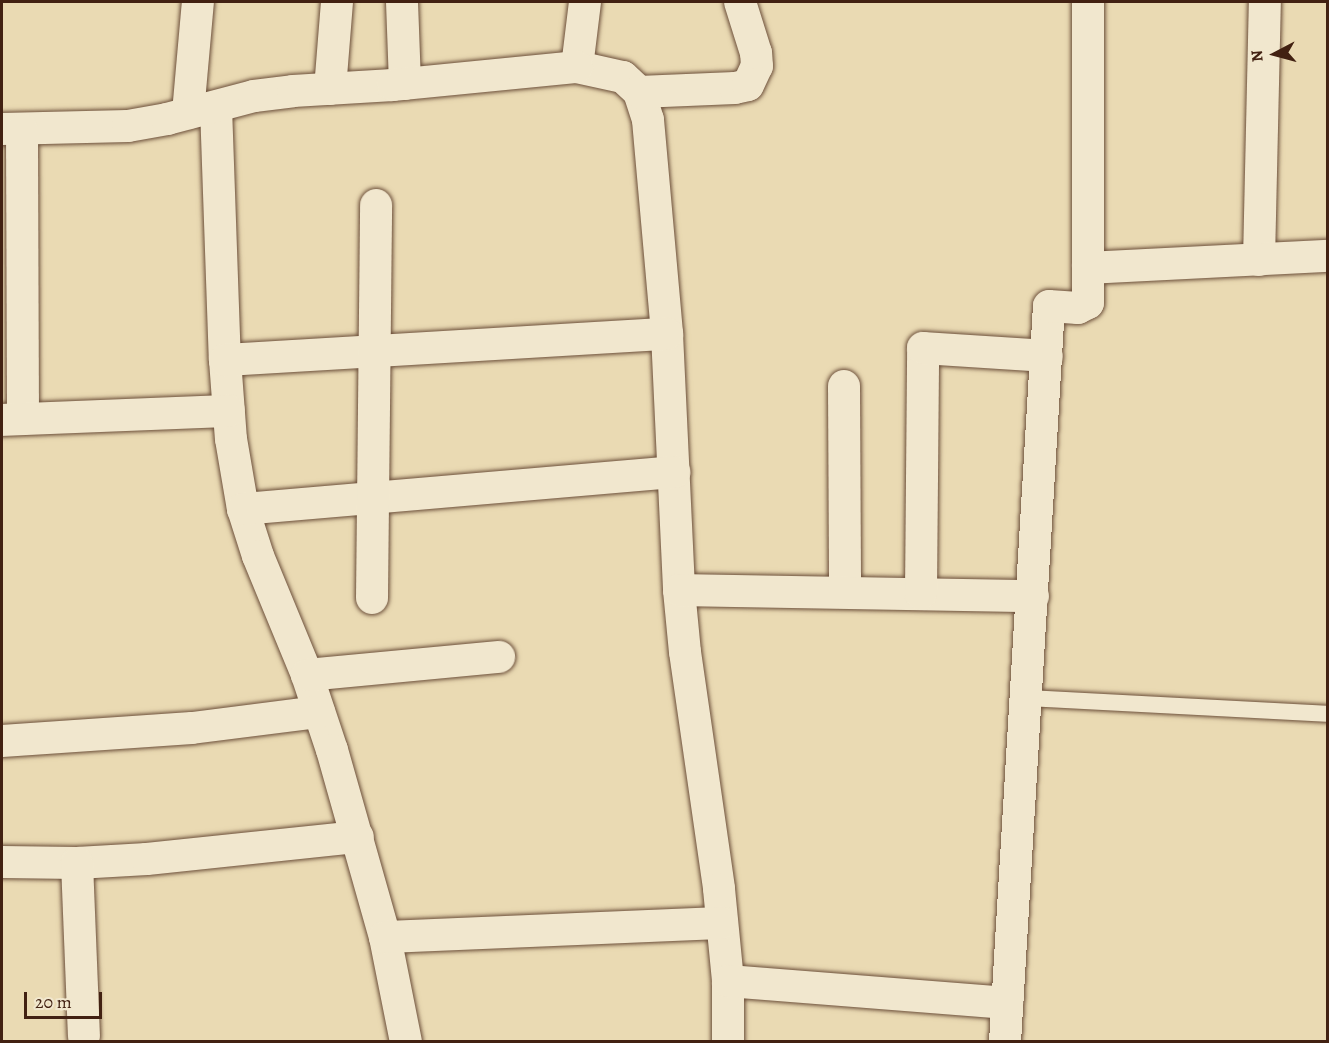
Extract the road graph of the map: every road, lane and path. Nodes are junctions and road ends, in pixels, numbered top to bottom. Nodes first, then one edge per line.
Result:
1 (198, 2) edge
2 (337, 2) edge
3 (402, 2) edge
4 (585, 2) edge
5 (740, 2) edge
6 (1088, 2) edge
7 (1265, 2) edge
8 (577, 67) junction
9 (405, 84) junction
10 (330, 89) junction
11 (639, 92) junction
12 (202, 110) junction
13 (12, 129) edge
14 (376, 205) dead end
15 (1328, 256) edge
16 (1259, 260) junction
17 (1088, 268) junction
18 (667, 334) junction
19 (375, 351) junction
20 (1047, 356) junction
21 (225, 360) junction
22 (844, 386) dead end
23 (229, 411) junction
24 (12, 419) edge
25 (674, 472) junction
26 (374, 498) junction
27 (243, 509) junction
28 (679, 590) junction
29 (845, 591) junction
30 (921, 594) junction
31 (1033, 596) junction
32 (372, 598) dead end
33 (499, 657) dead end
34 (307, 675) junction
35 (1026, 698) junction
36 (319, 712) junction
37 (1328, 714) edge
38 (2, 741) edge
39 (358, 837) junction
40 (2, 862) edge
41 (77, 863) junction
42 (722, 923) junction
43 (384, 936) junction
44 (728, 981) junction
45 (1007, 1003) junction
46 (84, 1036) dead end
47 (406, 1041) edge
48 (728, 1041) edge
49 (1005, 1041) edge

1 - 12 street
2 - 10 street
3 - 9 street
4 - 8 street
5 - 11 street
6 - 17 street
7 - 16 street
8 - 9 street
8 - 11 street
9 - 10 street
10 - 12 street
11 - 18 street
12 - 13 street
12 - 21 street
13 - 24 street
14 - 19 street
15 - 16 street
16 - 17 street
17 - 20 street
18 - 19 street
18 - 25 street
19 - 21 street
19 - 26 street
20 - 30 street
20 - 31 street
21 - 23 street
22 - 29 street
23 - 24 street
23 - 27 street
25 - 26 street
25 - 28 street
26 - 27 street
26 - 32 street
27 - 34 street
28 - 29 street
28 - 42 street
29 - 30 street
30 - 31 street
31 - 35 street
33 - 34 street
34 - 36 street
35 - 37 lane
35 - 45 street
36 - 38 street
36 - 39 street
39 - 41 street
39 - 43 street
40 - 41 street
41 - 46 street
42 - 43 street
42 - 44 street
43 - 47 street
44 - 45 street
44 - 48 street
45 - 49 street

